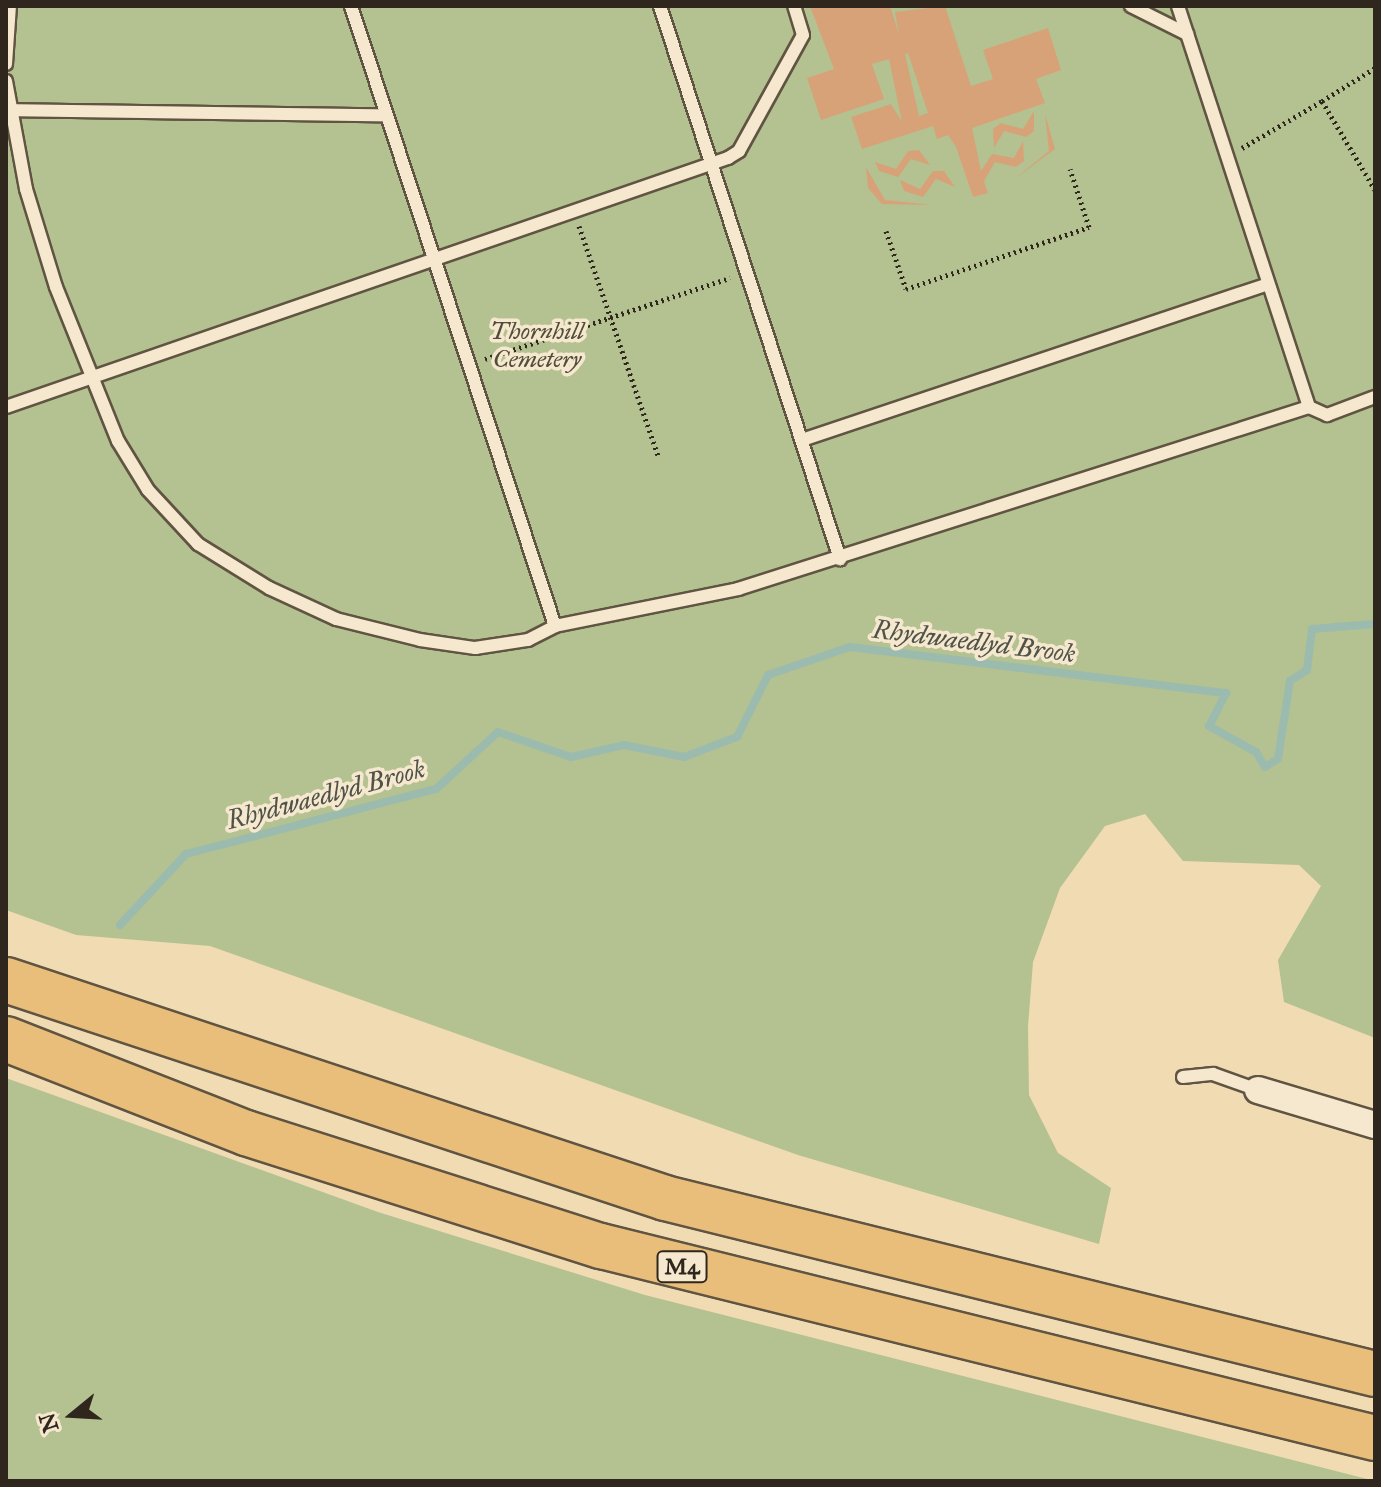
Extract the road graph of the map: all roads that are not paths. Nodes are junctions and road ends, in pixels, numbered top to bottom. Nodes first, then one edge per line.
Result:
1 (10, 6) edge
2 (351, 6) edge
3 (660, 6) edge
4 (794, 6) edge
5 (1131, 6) edge
6 (1178, 6) edge
7 (1187, 34) junction
8 (6, 64) edge
9 (6, 81) edge
10 (9, 110) edge
11 (386, 115) junction
12 (710, 165) junction
13 (435, 258) junction
14 (1266, 285) junction
15 (92, 380) junction
16 (1375, 397) edge
17 (6, 407) edge
18 (1309, 407) junction
19 (802, 440) junction
20 (840, 559) junction
21 (555, 626) junction
22 (6, 980) edge
23 (6, 1039) edge
24 (1183, 1077) dead end
25 (1258, 1090) joint
26 (1375, 1125) edge
27 (1375, 1374) edge
28 (1375, 1438) edge

1 - 8 lane
2 - 11 lane
3 - 12 lane
4 - 12 lane
5 - 7 lane
6 - 7 lane
7 - 14 lane
9 - 10 lane
10 - 11 lane
10 - 15 lane
11 - 13 lane
12 - 13 lane
12 - 19 lane
13 - 15 lane
13 - 21 lane
14 - 18 lane
14 - 19 lane
15 - 17 lane
15 - 21 lane
16 - 18 lane
18 - 20 lane
19 - 20 lane
20 - 21 lane
22 - 27 highway
23 - 28 highway, M4
24 - 25 lane
25 - 26 street

